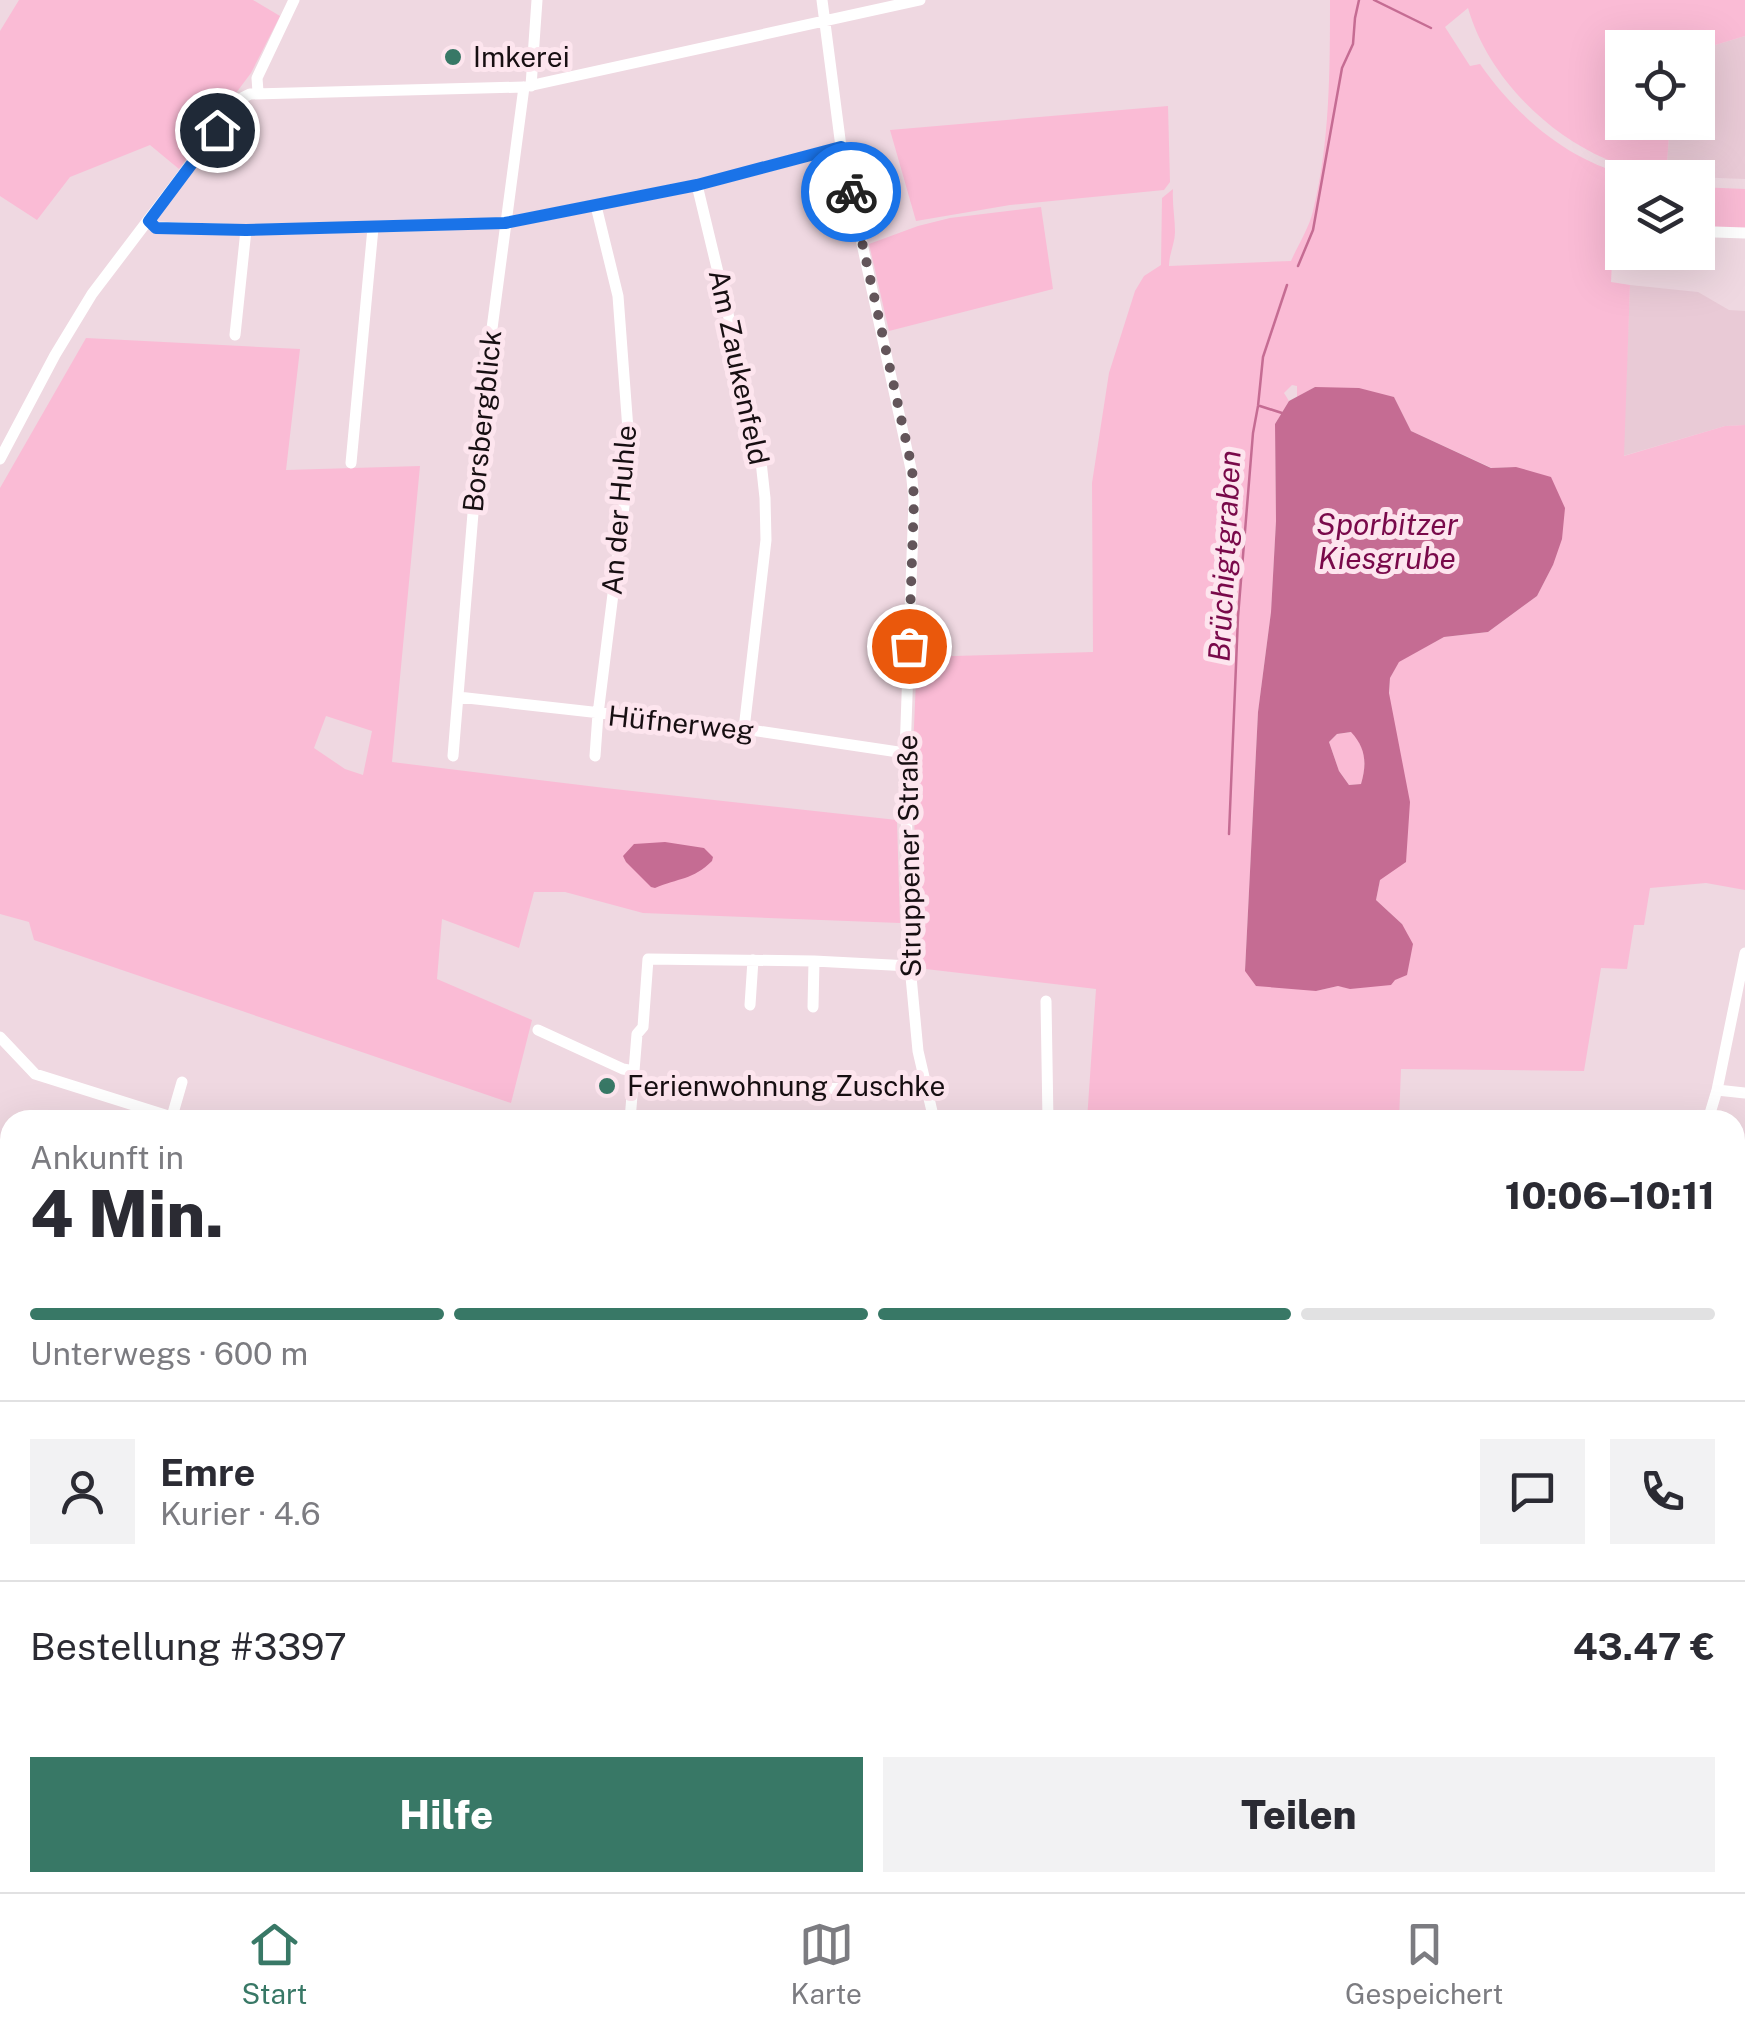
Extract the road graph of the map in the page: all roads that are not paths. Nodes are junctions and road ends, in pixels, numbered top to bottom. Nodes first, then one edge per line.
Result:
1 (294, 0) edge
2 (536, 0) edge
3 (822, 0) edge
4 (920, 0) edge
5 (824, 21) junction
6 (528, 86) junction
7 (258, 92) junction
8 (841, 147) junction
9 (697, 185) junction
10 (596, 206) junction
11 (149, 221) junction
12 (505, 223) junction
13 (373, 228) junction
14 (246, 230) junction
15 (1715, 232) dead end
16 (1745, 234) edge
17 (236, 335) dead end
18 (0, 459) edge
19 (351, 463) dead end
20 (458, 698) junction
21 (598, 714) junction
22 (744, 729) junction
23 (904, 753) junction
24 (454, 756) dead end
25 (595, 756) dead end
26 (1745, 953) edge
27 (753, 960) junction
28 (814, 961) junction
29 (910, 966) junction
30 (1046, 1000) dead end
31 (750, 1005) dead end
32 (813, 1008) dead end
33 (538, 1030) dead end
34 (0, 1037) edge
35 (634, 1071) junction
36 (182, 1082) dead end
37 (634, 1085) junction
38 (865, 1089) dead end
39 (1717, 1090) junction
40 (1745, 1093) edge
41 (147, 1110) edge
42 (177, 1110) edge
43 (631, 1110) edge
44 (932, 1110) edge
45 (1048, 1110) edge
46 (1711, 1110) edge

1 - 7 street
2 - 6 street, Borsbergblick
3 - 5 street, Struppener Straße
4 - 5 street
5 - 6 street
5 - 8 street, Struppener Straße
6 - 7 street
6 - 12 street, Borsbergblick
7 - 11 street
8 - 9 street
8 - 23 street, Struppener Straße
9 - 10 street
9 - 22 street, Am Zaukenfeld
10 - 12 street
10 - 21 street, An der Huhle
11 - 14 street
11 - 18 street
12 - 13 street
12 - 20 street, Borsbergblick
13 - 14 street
13 - 19 street
14 - 17 street
15 - 16 street
20 - 21 street, Hüfnerweg
20 - 24 street, Borsbergblick
21 - 22 street, Hüfnerweg
21 - 25 street, An der Huhle
22 - 23 street, Hüfnerweg
23 - 29 street, Struppener Straße
26 - 39 street
27 - 28 street
27 - 31 street
27 - 35 street
28 - 29 street
28 - 32 street
29 - 44 street, Struppener Straße
30 - 45 street
33 - 35 street
34 - 41 street
35 - 37 street
36 - 42 street
37 - 38 street
37 - 43 street
39 - 40 street
39 - 46 street

